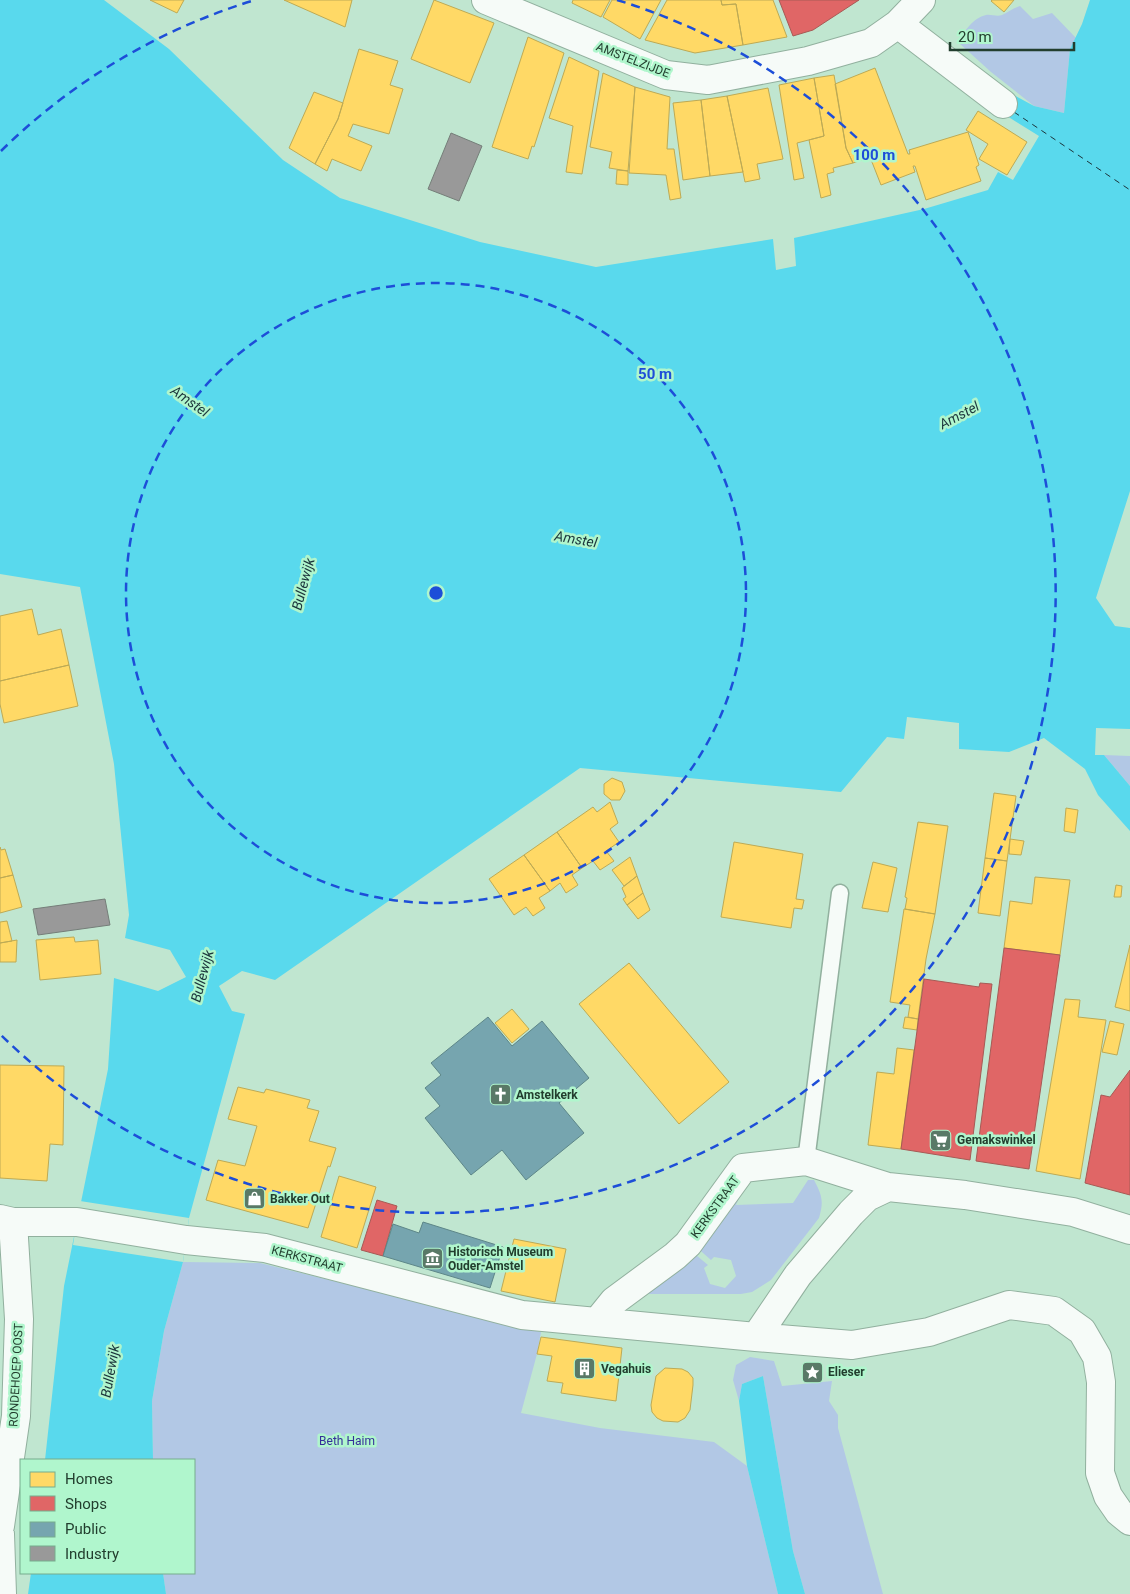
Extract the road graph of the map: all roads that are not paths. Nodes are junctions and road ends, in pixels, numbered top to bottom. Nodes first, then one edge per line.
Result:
1 (486, 0) edge
2 (921, 0) edge
3 (898, 24) junction
4 (1003, 104) dead end
5 (840, 893) dead end
6 (806, 1162) junction
7 (888, 1187) junction
8 (6, 1220) edge
9 (1130, 1230) edge
10 (597, 1322) junction
11 (756, 1338) junction
12 (8, 1415) edge
13 (1130, 1521) edge
14 (0, 1526) edge
15 (0, 1534) edge
16 (2, 1594) edge

1 - 3 street, AMSTELZIJDE
2 - 3 street, AMSTELZIJDE
3 - 4 street
5 - 6 lane
6 - 7 street, KERKSTRAAT
6 - 10 street, KERKSTRAAT
7 - 9 street, KERKSTRAAT
7 - 11 street
8 - 10 street, KERKSTRAAT
8 - 12 street, RONDEHOEP OOST
10 - 11 street, KERKSTRAAT
11 - 13 street, KERKSTRAAT
12 - 14 street, RONDEHOEP OOST
15 - 16 street

